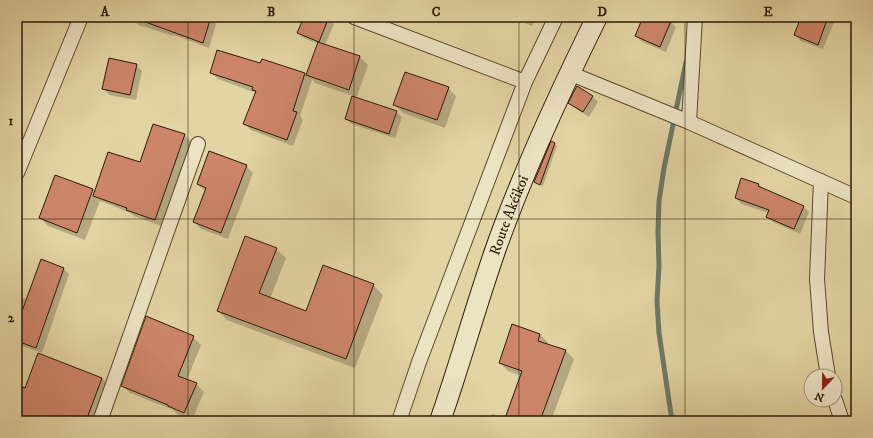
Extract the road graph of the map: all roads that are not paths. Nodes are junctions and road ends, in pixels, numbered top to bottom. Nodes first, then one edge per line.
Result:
1 (81, 17) edge
2 (354, 17) edge
3 (556, 17) edge
4 (597, 17) edge
5 (695, 17) edge
6 (569, 73) junction
7 (525, 82) junction
8 (689, 122) junction
9 (198, 144) dead end
10 (17, 173) edge
11 (821, 180) junction
12 (856, 197) edge
13 (827, 368) edge
14 (838, 408) edge
15 (100, 421) edge
16 (399, 421) edge
17 (440, 421) edge
18 (842, 421) edge

1 - 10 street
2 - 7 street
3 - 7 street
4 - 6 street, Route Akéikoi
5 - 8 street
6 - 8 street
6 - 17 street, Route Akéikoi
7 - 16 street
8 - 11 street
9 - 15 street
11 - 12 street
11 - 13 street
14 - 18 street

